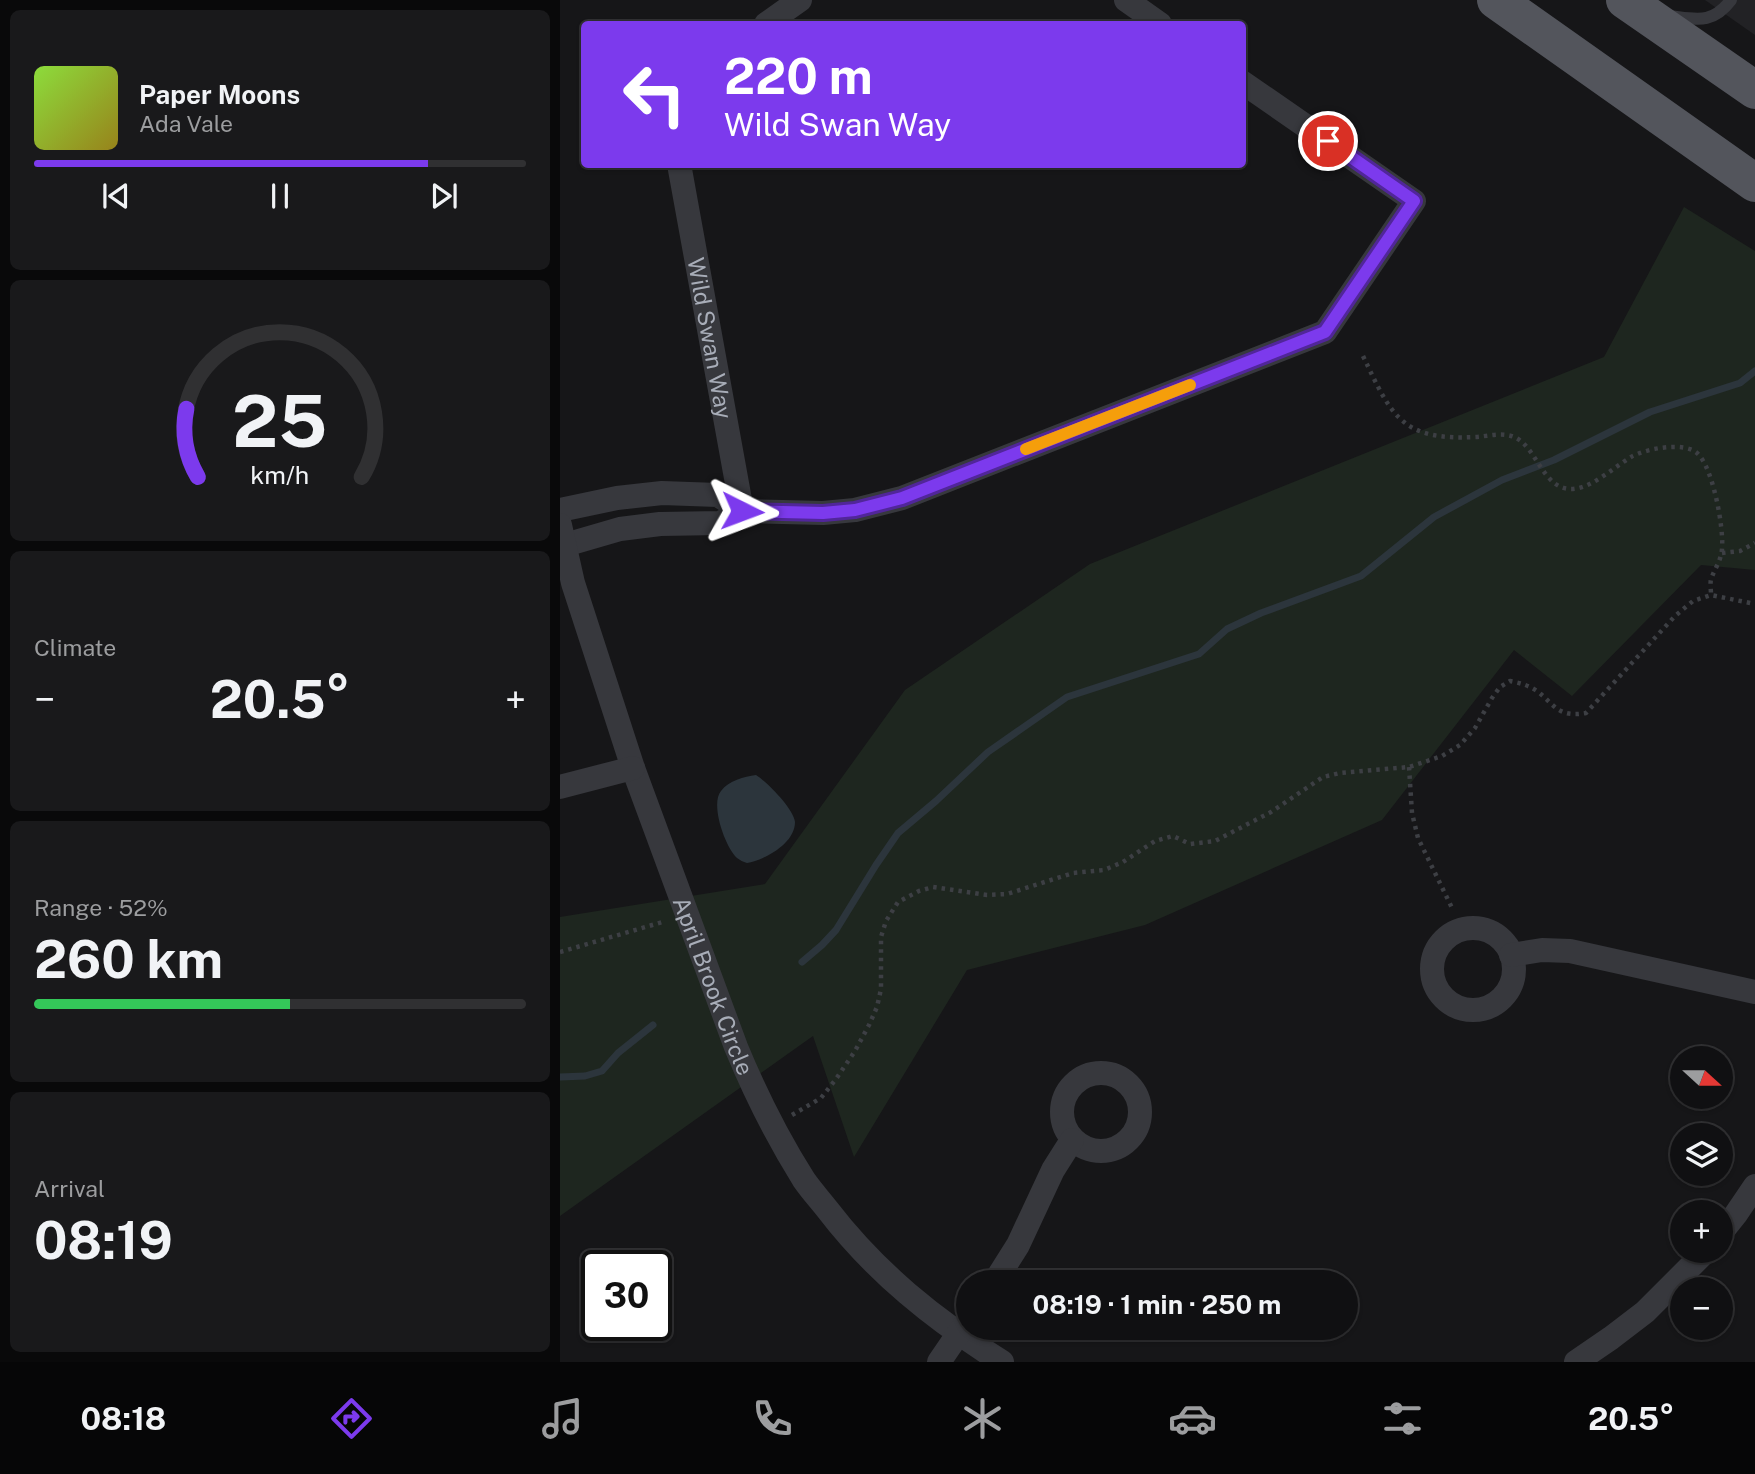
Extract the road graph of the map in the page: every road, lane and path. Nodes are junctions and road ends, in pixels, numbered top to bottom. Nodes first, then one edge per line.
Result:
1 (800, 0) edge
2 (1126, 0) edge
3 (1496, 0) edge
4 (1731, 0) edge
5 (1634, 6) edge
6 (770, 21) edge
7 (1156, 21) edge
8 (1246, 85) edge
9 (1755, 90) edge
10 (681, 168) edge
11 (1755, 183) edge
12 (1363, 356) dead end
13 (560, 510) edge
14 (742, 511) junction
15 (562, 535) edge
16 (1755, 543) edge
17 (1722, 553) junction
18 (1711, 595) junction
19 (1755, 604) edge
20 (1409, 767) junction
21 (633, 768) junction
22 (560, 787) edge
23 (1453, 910) dead end
24 (687, 915) junction
25 (560, 953) edge
26 (1511, 955) dead end
27 (1755, 992) edge
28 (772, 1127) junction
29 (1072, 1140) dead end
30 (1755, 1186) edge
31 (1733, 1218) edge
32 (1694, 1263) edge
33 (1002, 1270) edge
34 (956, 1323) edge
35 (956, 1338) edge
36 (977, 1340) edge
37 (939, 1362) edge
38 (1002, 1362) edge
39 (1576, 1362) edge

1 - 6 street
2 - 7 street
3 - 11 main road
4 - 5 lane
5 - 9 main road
8 - 14 street
10 - 14 street, Wild Swan Way
12 - 17 path
13 - 14 street
14 - 15 street
15 - 21 street, April Brook Circle
16 - 17 path
17 - 18 path
18 - 19 path
18 - 20 path
20 - 23 path
20 - 28 path
21 - 22 street
21 - 24 street, April Brook Circle
24 - 25 path
24 - 28 street, April Brook Circle
26 - 27 street
28 - 34 street, April Brook Circle
29 - 33 street
30 - 31 street
32 - 39 street
35 - 37 street
36 - 38 street, April Brook Circle

